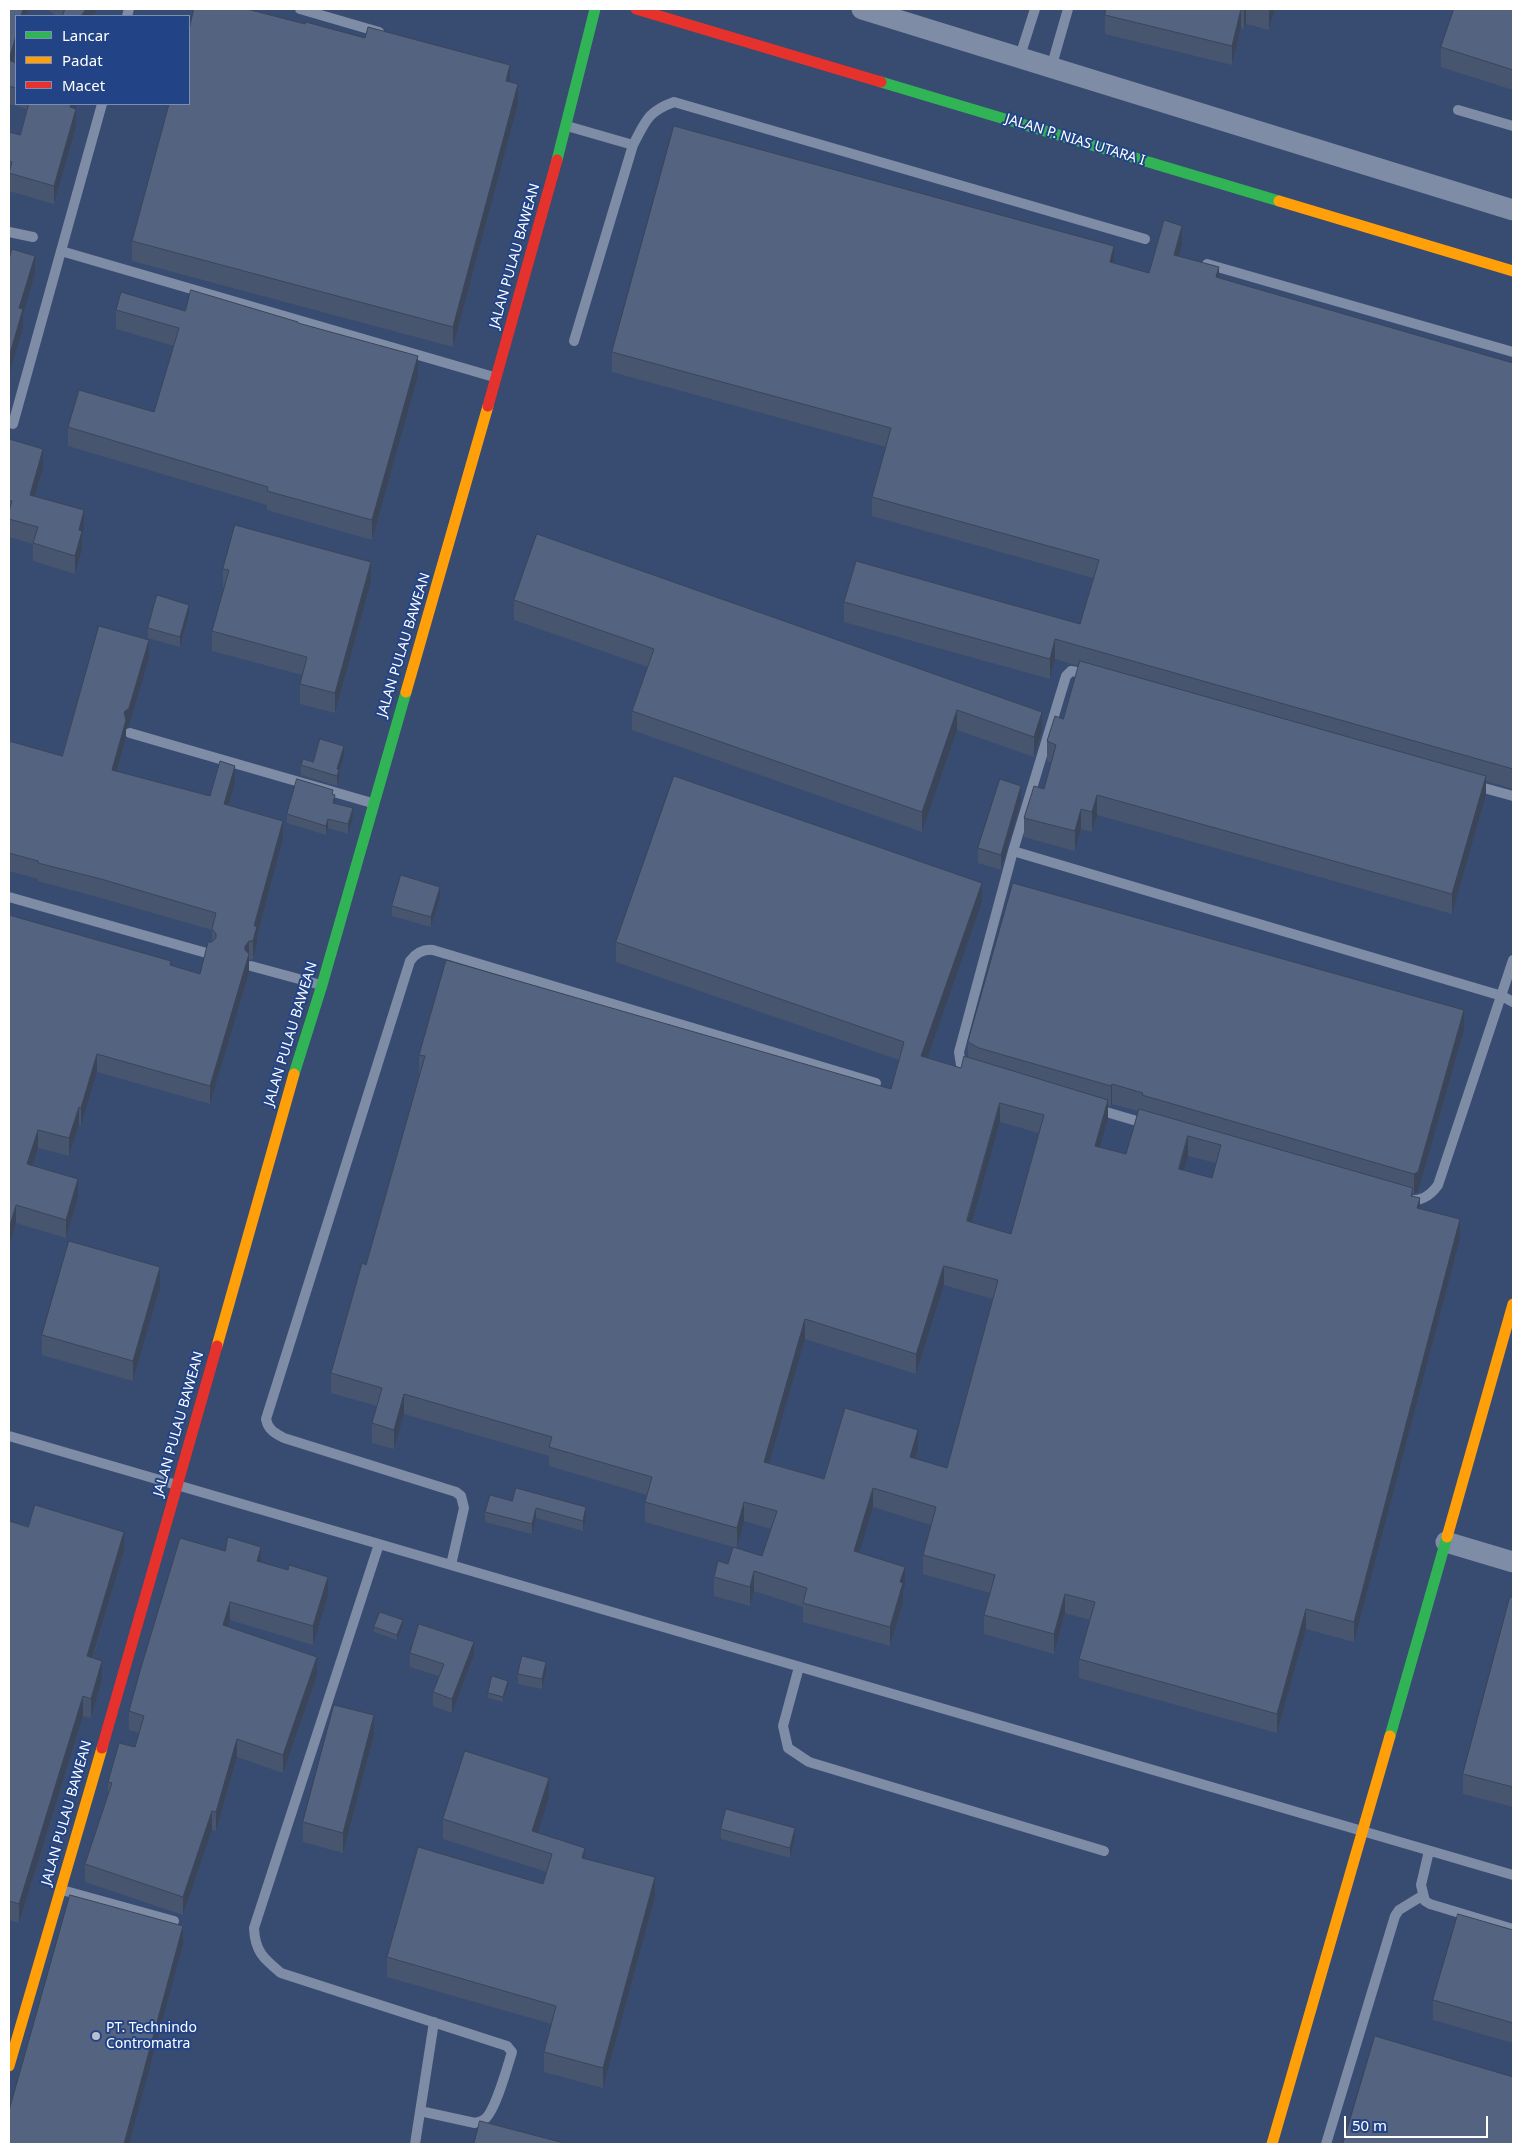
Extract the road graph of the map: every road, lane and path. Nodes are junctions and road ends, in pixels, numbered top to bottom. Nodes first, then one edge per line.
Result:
1 (300, 9) edge
2 (595, 9) edge
3 (636, 9) edge
4 (862, 9) edge
5 (1035, 9) edge
6 (1068, 9) edge
7 (393, 36) edge
8 (1020, 56) junction
9 (1051, 68) junction
10 (102, 105) edge
11 (1458, 110) dead end
12 (568, 126) junction
13 (1513, 126) edge
14 (633, 145) junction
15 (1513, 210) edge
16 (9, 232) edge
17 (33, 237) dead end
18 (1145, 239) dead end
19 (61, 251) junction
20 (1199, 262) edge
21 (1513, 270) edge
22 (574, 340) dead end
23 (1513, 352) edge
24 (496, 377) junction
25 (13, 424) dead end
26 (1104, 678) edge
27 (130, 733) dead end
28 (1466, 782) edge
29 (1513, 796) edge
30 (373, 803) junction
31 (1013, 850) junction
32 (9, 897) edge
33 (210, 954) edge
34 (1513, 960) edge
35 (251, 966) dead end
36 (322, 985) junction
37 (1502, 996) junction
38 (1513, 1002) edge
39 (986, 1077) edge
40 (876, 1082) dead end
41 (1082, 1105) edge
42 (1158, 1127) edge
43 (1397, 1197) edge
44 (1513, 1304) edge
45 (9, 1436) edge
46 (178, 1486) junction
47 (1446, 1542) junction
48 (379, 1544) junction
49 (1513, 1562) edge
50 (451, 1566) junction
51 (799, 1667) junction
52 (1363, 1832) junction
53 (1104, 1851) dead end
54 (1429, 1851) junction
55 (1513, 1876) edge
56 (60, 1889) junction
57 (1422, 1896) junction
58 (174, 1921) edge
59 (1513, 1929) edge
60 (434, 2022) junction
61 (9, 2066) edge
62 (420, 2111) junction
63 (415, 2144) edge
64 (1272, 2144) edge
65 (1326, 2144) edge

1 - 7 lane
2 - 12 street, JALAN PULAU BAWEAN
3 - 21 street, JALAN P. NIAS UTARA I
4 - 8 street
5 - 8 lane
6 - 9 lane
8 - 9 street
9 - 15 street
10 - 19 lane
11 - 13 lane
12 - 14 lane
12 - 24 street, JALAN PULAU BAWEAN
14 - 18 lane
14 - 22 lane
16 - 17 lane
19 - 24 lane
19 - 25 lane
20 - 23 lane
24 - 30 street, JALAN PULAU BAWEAN
26 - 31 lane
27 - 30 lane
28 - 29 lane
30 - 36 street, JALAN PULAU BAWEAN
31 - 37 lane
31 - 39 lane
32 - 33 lane
34 - 37 lane
35 - 36 lane
36 - 46 street, JALAN PULAU BAWEAN
37 - 38 lane
37 - 43 lane
40 - 50 lane
41 - 42 lane
44 - 47 street
45 - 46 lane
46 - 48 lane
46 - 56 street, JALAN PULAU BAWEAN
47 - 49 street
47 - 52 street
48 - 50 lane
48 - 60 lane
50 - 51 lane
51 - 52 lane
51 - 53 lane
52 - 54 lane
52 - 64 street
54 - 55 lane
54 - 57 lane
56 - 58 lane
56 - 61 street, JALAN PULAU BAWEAN
57 - 59 lane
57 - 65 lane
60 - 62 lane
60 - 62 lane
62 - 63 lane

